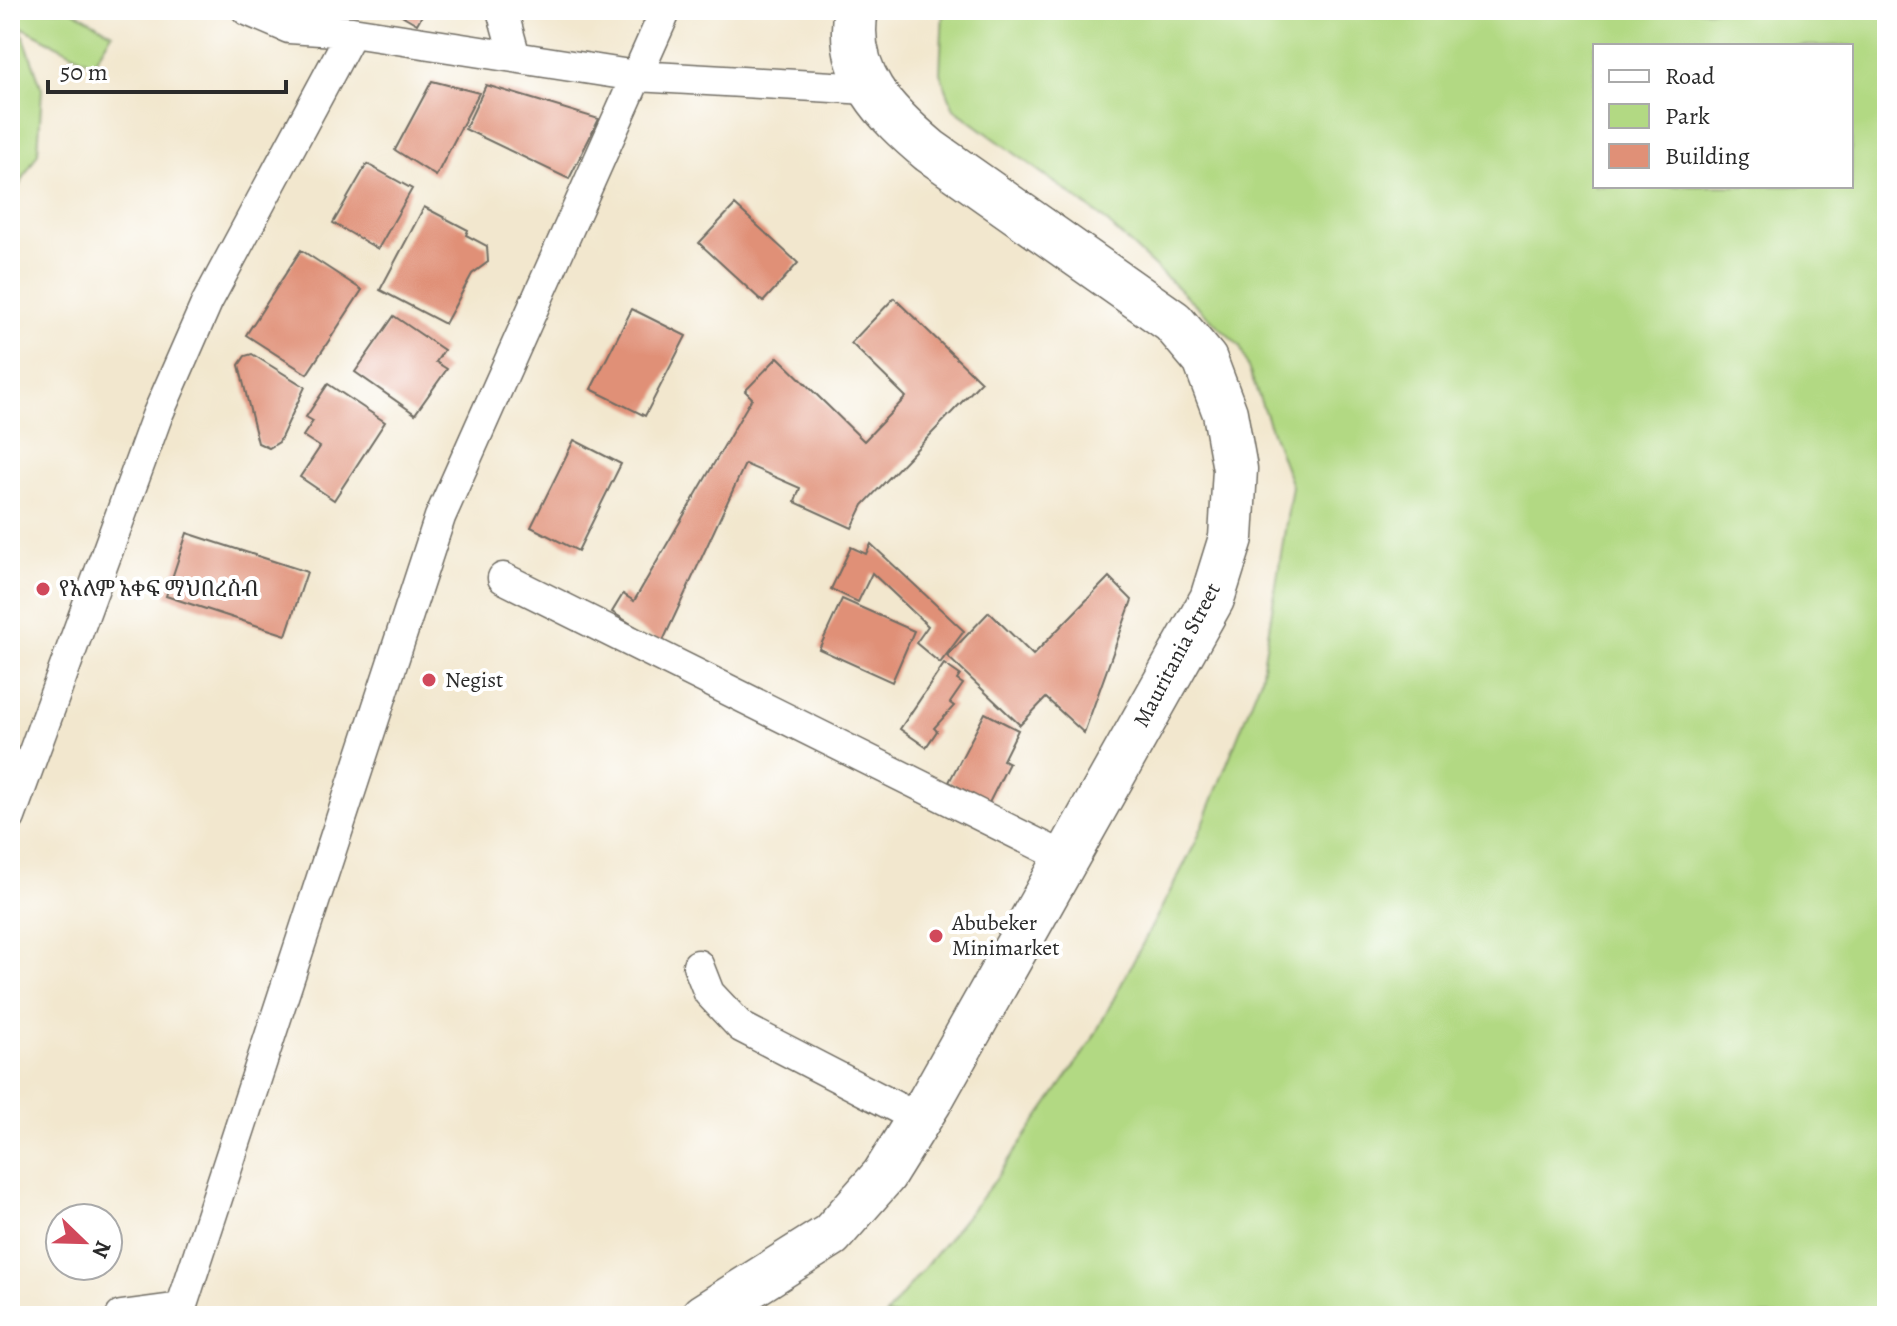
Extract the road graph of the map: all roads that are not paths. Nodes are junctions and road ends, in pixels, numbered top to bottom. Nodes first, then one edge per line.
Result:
1 (247, 10) edge
2 (502, 10) edge
3 (666, 10) edge
4 (856, 10) edge
5 (352, 32) junction
6 (515, 57) junction
7 (636, 76) junction
8 (868, 89) junction
9 (503, 578) dead end
10 (10, 817) edge
11 (1066, 858) junction
12 (698, 965) dead end
13 (919, 1119) junction
14 (181, 1312) edge
15 (121, 1316) edge
16 (703, 1316) edge

1 - 5 street
2 - 6 street
3 - 7 street
4 - 8 main road, Mauritania Street
5 - 6 street
5 - 10 street
6 - 7 street
7 - 8 street
7 - 14 street
8 - 11 main road, Mauritania Street
9 - 11 street
11 - 13 main road, Mauritania Street
12 - 13 street
13 - 16 main road, Mauritania Street
14 - 15 street

